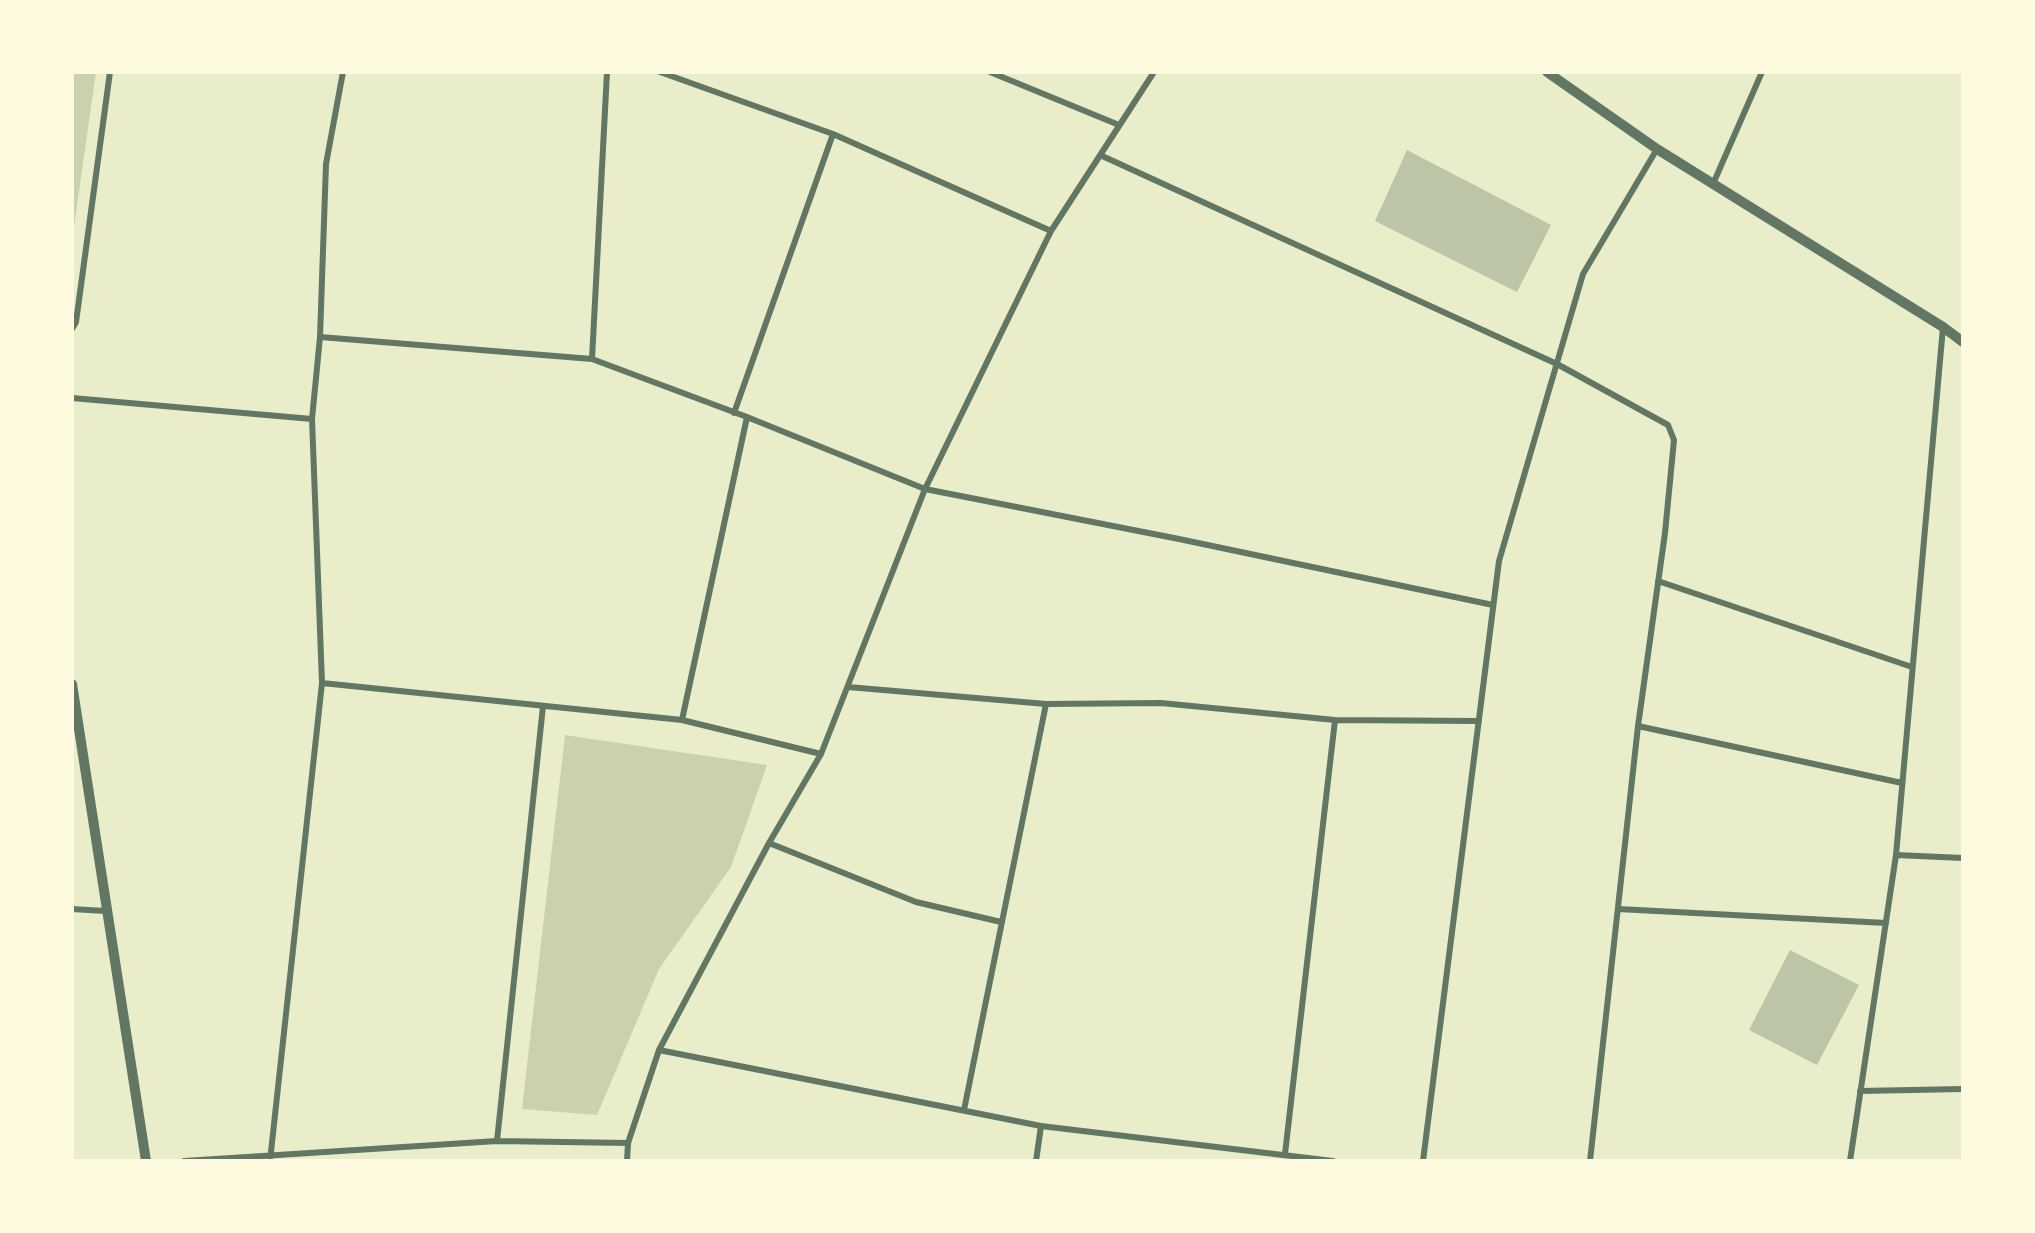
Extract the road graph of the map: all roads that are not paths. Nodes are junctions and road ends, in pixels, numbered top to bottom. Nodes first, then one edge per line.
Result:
1 (110, 72) edge
2 (343, 72) edge
3 (607, 72) edge
4 (660, 72) edge
5 (990, 72) edge
6 (1154, 72) edge
7 (1546, 72) edge
8 (1762, 72) edge
9 (1119, 125) junction
10 (833, 134) junction
11 (1657, 149) junction
12 (1100, 155) junction
13 (1713, 184) junction
14 (1051, 231) junction
15 (1943, 327) junction
16 (72, 329) edge
17 (320, 337) junction
18 (1963, 342) edge
19 (592, 359) junction
20 (1557, 364) junction
21 (72, 398) edge
22 (734, 412) junction
23 (747, 417) junction
24 (312, 419) junction
25 (926, 489) junction
26 (1658, 580) junction
27 (1493, 605) junction
28 (1912, 667) junction
29 (322, 683) junction
30 (72, 684) edge
31 (848, 687) junction
32 (1046, 704) junction
33 (543, 706) junction
34 (682, 720) junction
35 (1335, 720) junction
36 (1479, 721) junction
37 (1638, 726) junction
38 (821, 754) junction
39 (1902, 783) junction
40 (769, 843) junction
41 (1896, 855) junction
42 (1963, 858) edge
43 (72, 909) edge
44 (1618, 909) junction
45 (105, 910) junction
46 (1001, 922) junction
47 (1886, 923) junction
48 (659, 1050) junction
49 (1963, 1089) edge
50 (1860, 1091) junction
51 (964, 1110) junction
52 (1041, 1126) junction
53 (497, 1141) junction
54 (628, 1143) junction
55 (1285, 1154) junction
56 (270, 1158) edge
57 (146, 1161) edge
58 (184, 1161) edge
59 (627, 1161) edge
60 (1036, 1161) edge
61 (1333, 1161) edge
62 (1423, 1161) edge
63 (1590, 1161) edge
64 (1850, 1161) edge

1 - 16 street
2 - 17 street
3 - 19 street
4 - 10 street
5 - 9 street
6 - 9 street
7 - 11 street
8 - 13 street
9 - 12 street
10 - 14 street
10 - 22 street
11 - 13 street
11 - 20 street
12 - 14 street
12 - 20 street
13 - 15 street
14 - 25 street
15 - 18 street
15 - 28 street
17 - 19 street
17 - 24 street
19 - 22 street
20 - 26 street
20 - 27 street
21 - 24 street
22 - 23 street
23 - 25 street
23 - 34 street
24 - 29 street
25 - 27 street
25 - 31 street
26 - 28 street
26 - 37 street
27 - 36 street
28 - 39 street
29 - 33 street
29 - 56 street
30 - 45 street
31 - 32 street
31 - 38 street
32 - 35 street
32 - 46 street
33 - 34 street
33 - 53 street
34 - 38 street
35 - 36 street
35 - 55 street
36 - 62 street
37 - 39 street
37 - 44 street
38 - 40 street
39 - 41 street
40 - 46 street
40 - 48 street
41 - 42 street
41 - 47 street
43 - 45 street
44 - 47 street
44 - 63 street
45 - 57 street
46 - 51 street
47 - 50 street
48 - 51 street
48 - 54 street
49 - 50 street
50 - 64 street
51 - 52 street
52 - 55 street
52 - 60 street
53 - 54 street
53 - 56 street
54 - 59 street
55 - 61 street
56 - 58 street

